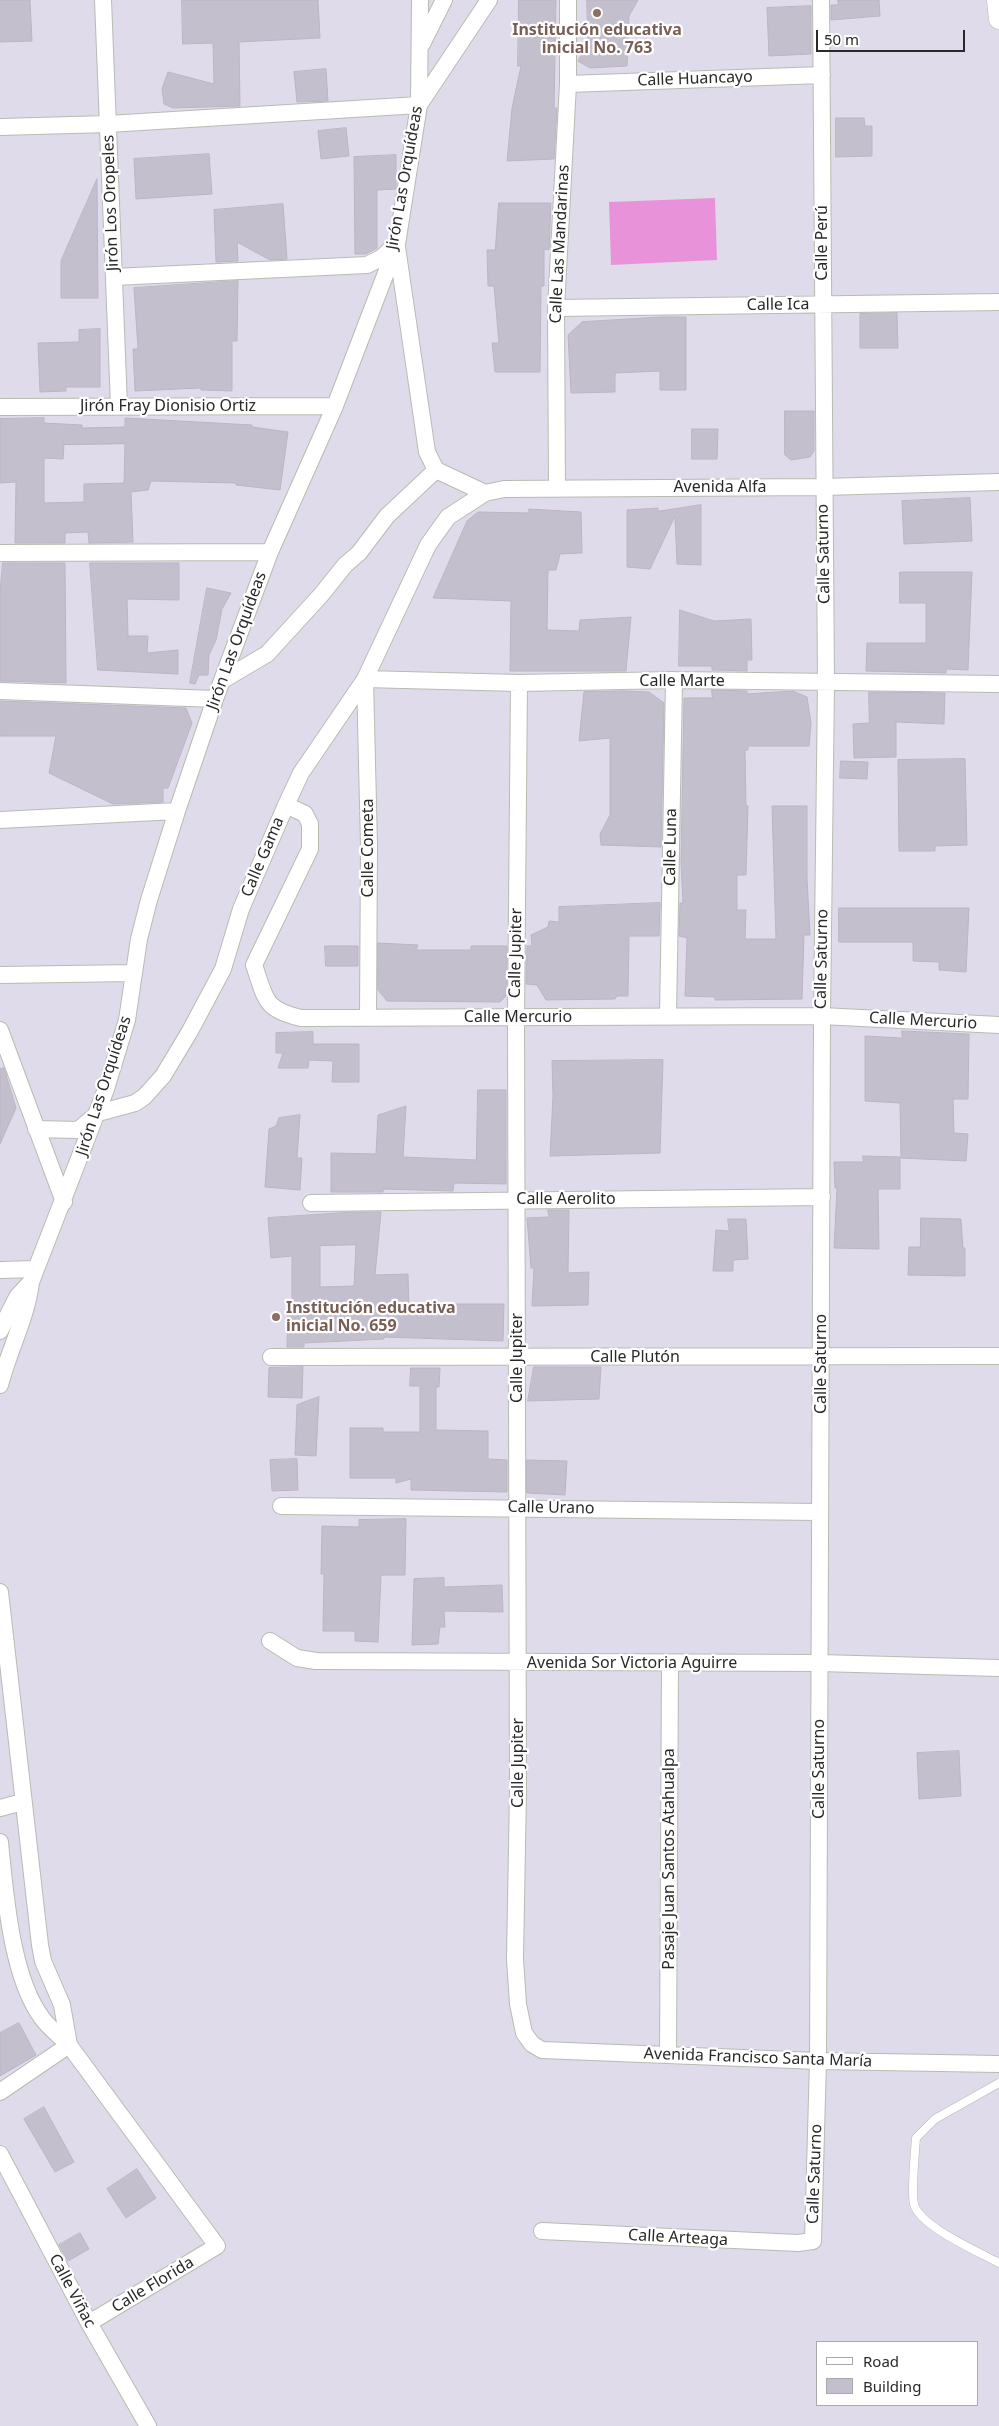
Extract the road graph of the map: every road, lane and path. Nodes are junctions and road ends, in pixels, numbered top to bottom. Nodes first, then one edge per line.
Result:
1 (103, 0) edge
2 (420, 0) edge
3 (444, 0) edge
4 (489, 0) edge
5 (568, 0) edge
6 (822, 0) edge
7 (997, 0) edge
8 (999, 18) edge
9 (420, 46) junction
10 (822, 75) junction
11 (568, 84) junction
12 (419, 105) junction
13 (108, 124) junction
14 (0, 127) edge
15 (397, 244) junction
16 (114, 277) junction
17 (999, 302) edge
18 (822, 305) junction
19 (556, 308) junction
20 (119, 406) junction
21 (335, 406) junction
22 (0, 408) edge
23 (436, 470) junction
24 (999, 482) edge
25 (823, 487) junction
26 (557, 488) junction
27 (485, 493) junction
28 (448, 517) joint
29 (270, 552) junction
30 (0, 553) edge
31 (365, 679) junction
32 (223, 680) junction
33 (674, 680) junction
34 (519, 682) junction
35 (826, 682) junction
36 (999, 684) edge
37 (0, 692) edge
38 (215, 699) junction
39 (286, 805) junction
40 (177, 811) junction
41 (0, 820) edge
42 (133, 973) junction
43 (0, 975) edge
44 (668, 1015) junction
45 (822, 1016) junction
46 (368, 1017) junction
47 (516, 1018) junction
48 (999, 1025) edge
49 (0, 1030) edge
50 (98, 1113) junction
51 (36, 1129) junction
52 (822, 1197) junction
53 (516, 1199) junction
54 (64, 1202) junction
55 (311, 1203) dead end
56 (0, 1270) edge
57 (33, 1275) junction
58 (0, 1331) edge
59 (999, 1356) edge
60 (271, 1357) dead end
61 (517, 1357) junction
62 (821, 1357) junction
63 (0, 1385) edge
64 (281, 1506) dead end
65 (518, 1507) junction
66 (820, 1512) junction
67 (0, 1592) edge
68 (270, 1641) dead end
69 (518, 1663) junction
70 (820, 1663) junction
71 (670, 1664) junction
72 (999, 1668) edge
73 (23, 1802) junction
74 (0, 1808) edge
75 (0, 1842) edge
76 (524, 2033) joint
77 (69, 2045) junction
78 (668, 2055) junction
79 (818, 2061) junction
80 (999, 2064) edge
81 (999, 2083) edge
82 (0, 2092) edge
83 (0, 2154) edge
84 (542, 2231) dead end
85 (813, 2241) joint
86 (999, 2263) edge
87 (89, 2323) junction
88 (148, 2426) edge

1 - 13 street, Jirón Los Oropeles
2 - 9 street, Jirón Las Orquídeas
3 - 9 street
4 - 12 street
5 - 11 street, Calle Las Mandarinas
6 - 10 street, Calle Perú
7 - 8 street
9 - 12 street, Jirón Las Orquídeas
10 - 11 street, Calle Huancayo
10 - 18 street, Calle Perú
11 - 19 street, Calle Las Mandarinas
12 - 13 street
12 - 15 street, Jirón Las Orquídeas
13 - 14 street
13 - 16 street, Jirón Los Oropeles
15 - 16 street
15 - 21 street, Jirón Las Orquídeas
15 - 23 street
16 - 20 street, Jirón Los Oropeles
17 - 18 street, Calle Ica
18 - 19 street, Calle Ica
18 - 25 street, Calle Perú
19 - 26 street, Calle Las Mandarinas
20 - 21 street, Jirón Fray Dionisio Ortiz
20 - 22 street, Jirón Fray Dionisio Ortiz
21 - 29 street, Jirón Las Orquídeas
23 - 27 street
23 - 32 street
24 - 25 street, Avenida Alfa
25 - 26 street, Avenida Alfa
25 - 35 street, Calle Saturno
26 - 27 street, Avenida Alfa
27 - 28 street, Avenida Alfa
28 - 31 street, Calle Gama
29 - 30 street
29 - 32 street, Jirón Las Orquídeas
31 - 34 street, Calle Marte
31 - 39 street, Calle Gama
31 - 46 street, Calle Cometa
32 - 38 street, Jirón Las Orquídeas
33 - 34 street, Calle Marte
33 - 35 street, Calle Marte
33 - 44 street, Calle Luna
34 - 47 street, Calle Jupiter
35 - 36 street, Calle Marte
35 - 45 street, Calle Saturno
37 - 38 street
38 - 40 street, Jirón Las Orquídeas
39 - 46 street, Calle Mercurio
39 - 50 street, Calle Gama
40 - 41 street
40 - 42 street, Jirón Las Orquídeas
42 - 43 street
42 - 50 street, Jirón Las Orquídeas
44 - 45 street, Calle Mercurio
44 - 47 street, Calle Mercurio
45 - 48 street, Calle Mercurio
45 - 52 street, Calle Saturno
46 - 47 street, Calle Mercurio
47 - 53 street, Calle Jupiter
49 - 51 street
50 - 51 street, Calle Gama
50 - 54 street, Jirón Las Orquídeas
51 - 54 street
52 - 53 street, Calle Aerolito
52 - 62 street, Calle Saturno
53 - 55 street, Calle Aerolito
53 - 61 street, Calle Jupiter
54 - 57 street, Jirón Las Orquídeas
56 - 57 street
57 - 58 street
57 - 63 street
59 - 62 street, Calle Plutón
60 - 61 street, Calle Plutón
61 - 62 street, Calle Plutón
61 - 65 street, Calle Jupiter
62 - 66 street, Calle Saturno
64 - 65 street, Calle Urano
65 - 66 street, Calle Urano
65 - 69 street, Calle Jupiter
66 - 70 street, Calle Saturno
67 - 73 street
68 - 69 street, Avenida Sor Victoria Aguirre
69 - 71 street, Avenida Sor Victoria Aguirre
69 - 76 street, Calle Jupiter
70 - 71 street, Avenida Sor Victoria Aguirre
70 - 72 street, Avenida Sor Victoria Aguirre
70 - 79 street, Calle Saturno
71 - 78 street, Pasaje Juan Santos Atahualpa
73 - 74 street
73 - 77 street
75 - 77 street
76 - 78 street, Avenida Francisco Santa María
77 - 82 street
77 - 87 street, Calle Florida
78 - 79 street, Avenida Francisco Santa María
79 - 80 street, Avenida Francisco Santa María
79 - 85 street, Calle Saturno
81 - 86 lane
83 - 87 street, Calle Viñac
84 - 85 street, Calle Arteaga
87 - 88 street, Calle Viñac

